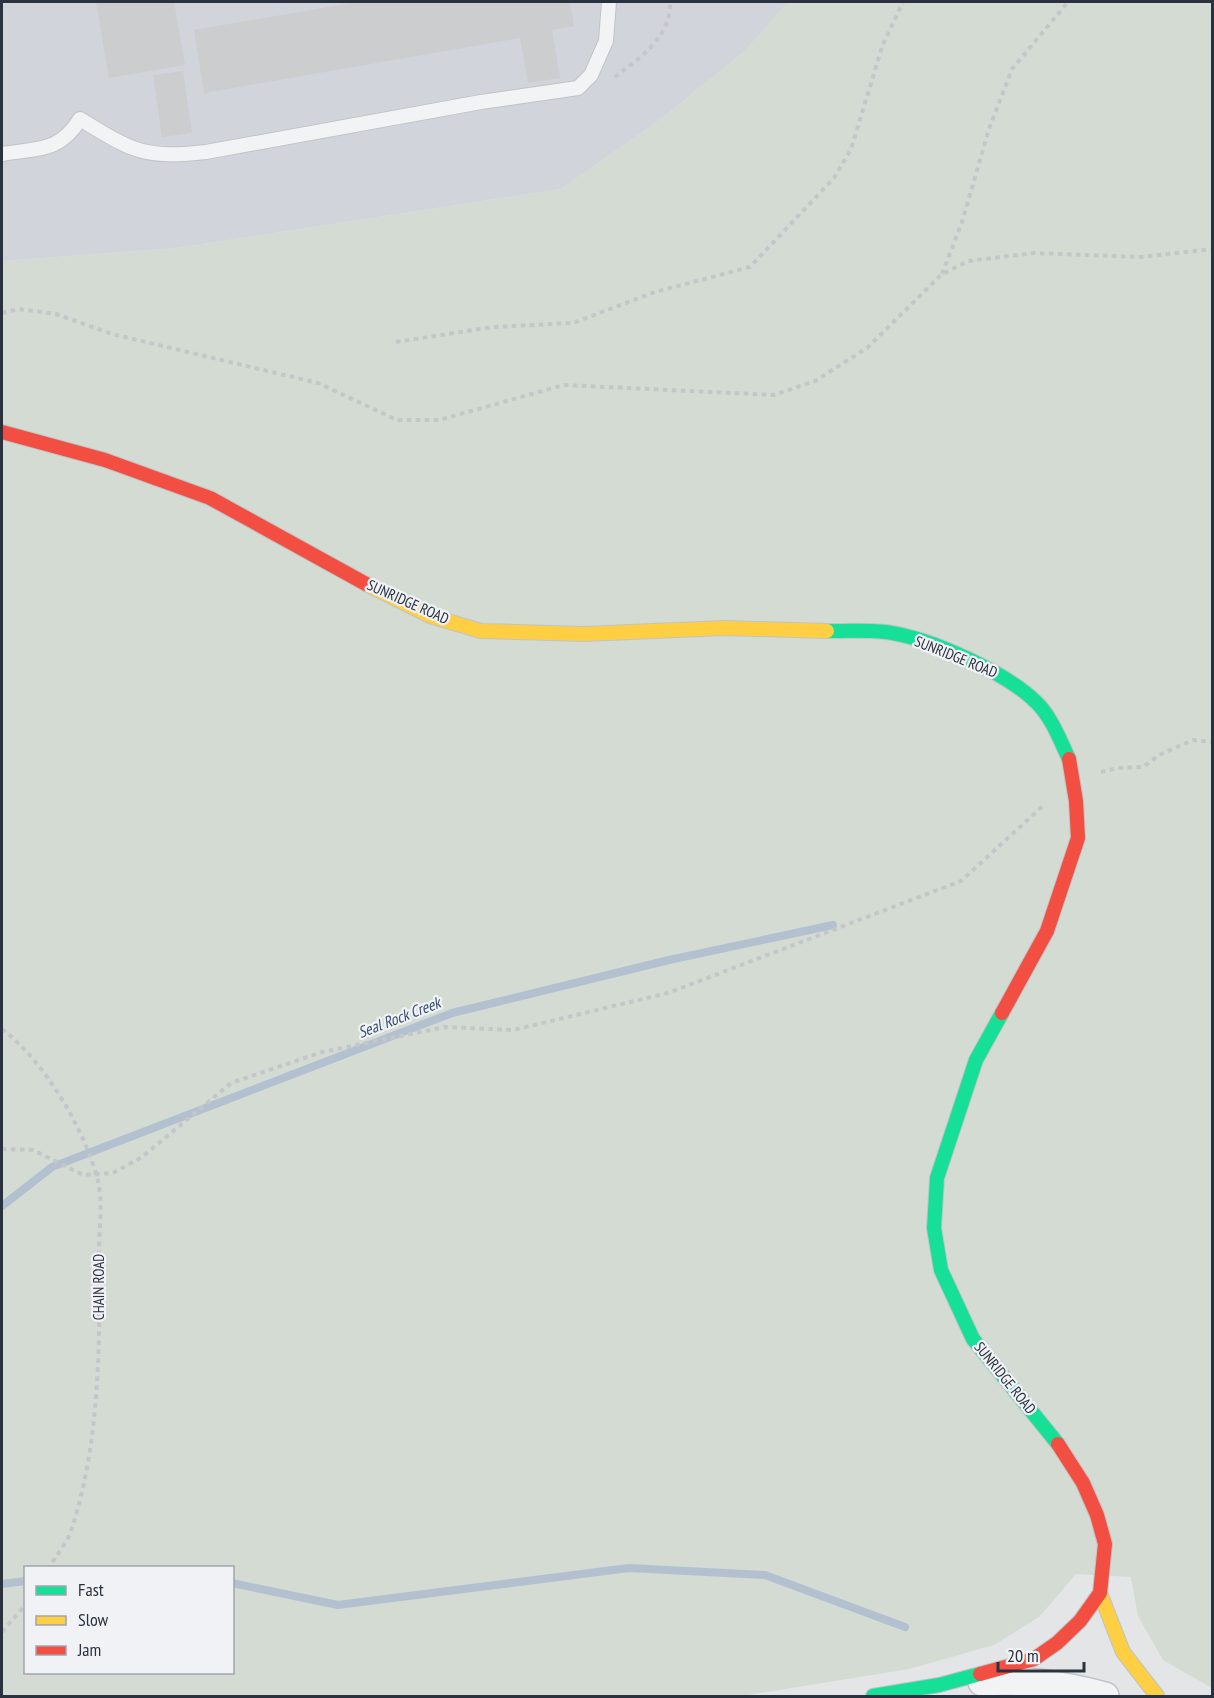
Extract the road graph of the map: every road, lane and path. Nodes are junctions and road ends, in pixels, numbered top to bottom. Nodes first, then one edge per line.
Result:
1 (609, 2) edge
2 (670, 2) edge
3 (903, 2) edge
4 (1068, 2) edge
5 (614, 78) dead end
6 (2, 154) edge
7 (1212, 249) edge
8 (941, 275) junction
9 (2, 313) edge
10 (396, 342) dead end
11 (2, 432) edge
12 (1212, 742) edge
13 (1072, 779) junction
14 (2, 1029) edge
15 (2, 1149) edge
16 (96, 1174) junction
17 (50, 1566) edge
18 (1101, 1593) junction
19 (24, 1606) edge
20 (2, 1632) edge
21 (939, 1685) junction
22 (873, 1696) edge
23 (1105, 1696) edge
24 (1157, 1696) edge

1 - 6 lane
2 - 5 path
3 - 10 path
4 - 8 path
7 - 8 path
8 - 9 path
11 - 13 street, SUNRIDGE ROAD
12 - 13 path
13 - 16 path
13 - 18 street, SUNRIDGE ROAD
14 - 16 path, CHAIN ROAD
15 - 16 path
16 - 17 path, CHAIN ROAD
18 - 21 street
18 - 24 street
19 - 20 path
21 - 22 street
21 - 23 street

